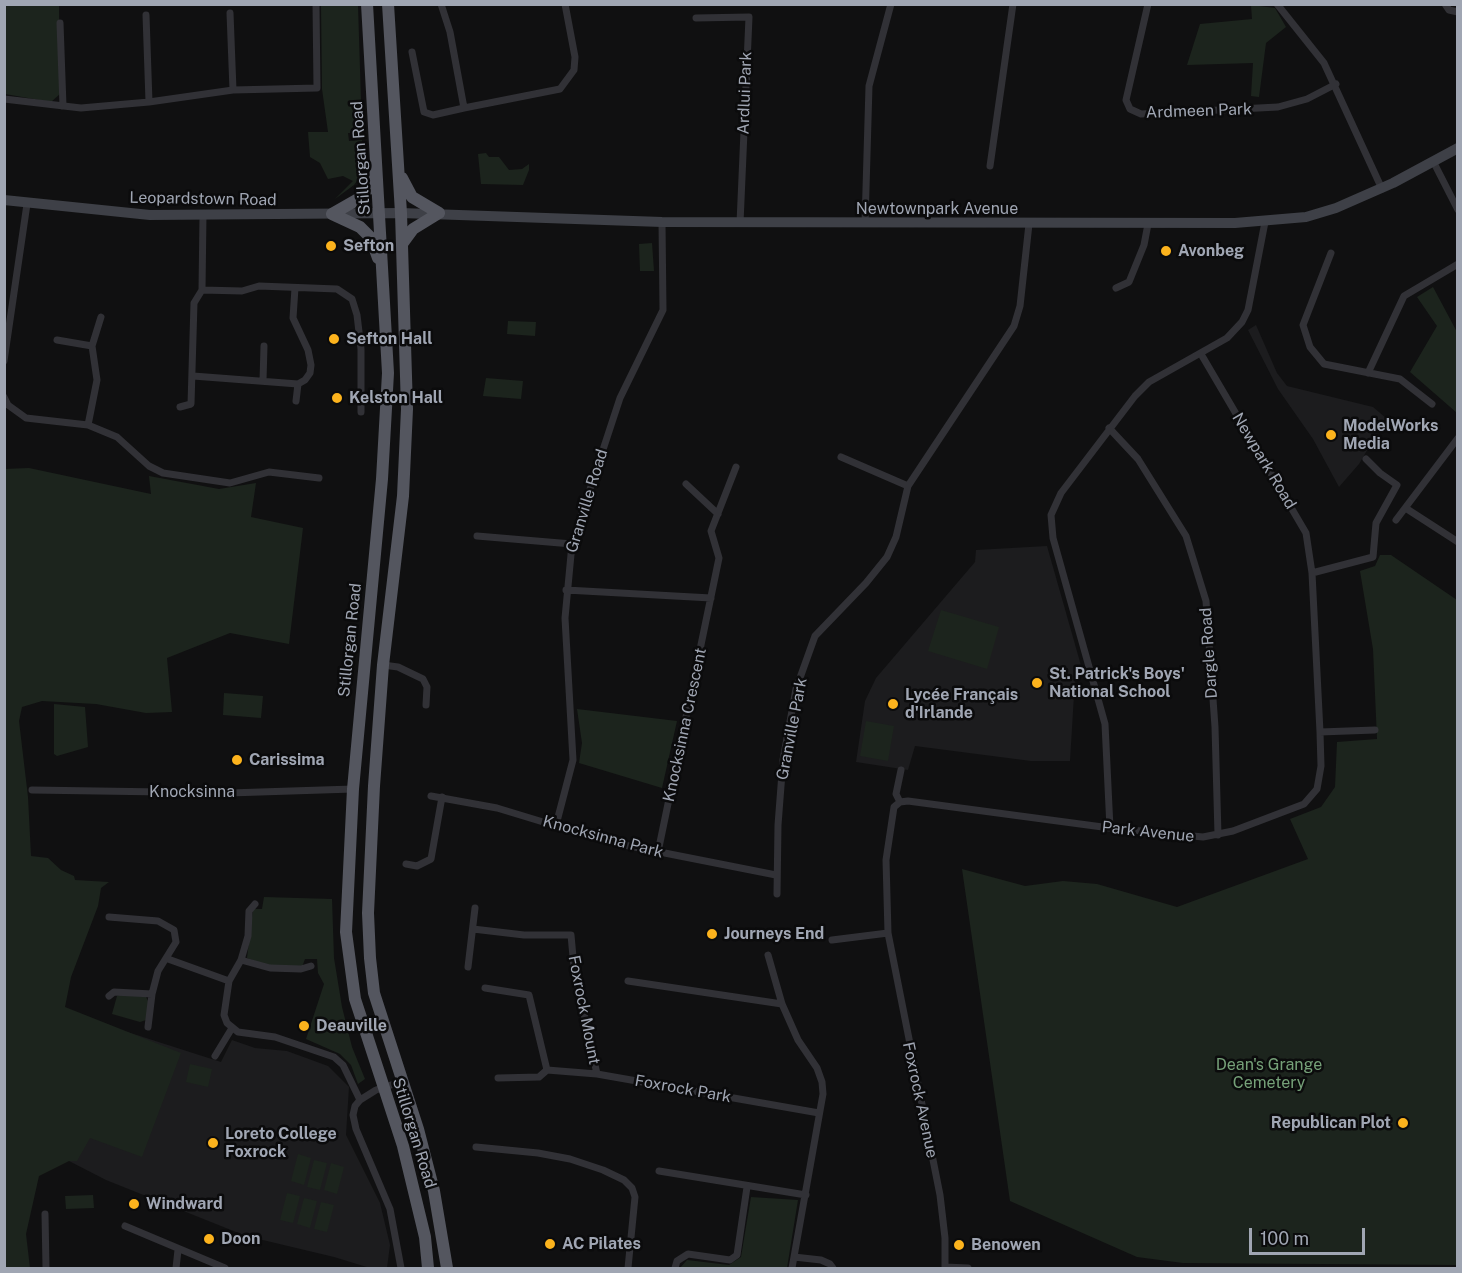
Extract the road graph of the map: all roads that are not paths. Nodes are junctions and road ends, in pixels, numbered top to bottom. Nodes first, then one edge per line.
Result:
1 (316, 4) edge
2 (367, 4) edge
3 (388, 4) edge
4 (441, 4) edge
5 (565, 4) edge
6 (891, 4) edge
7 (1013, 4) edge
8 (1148, 4) edge
9 (1277, 4) edge
10 (1445, 4) edge
11 (1458, 12) edge
12 (230, 13) dead end
13 (146, 15) dead end
14 (696, 18) dead end
15 (60, 23) dead end
16 (412, 52) dead end
17 (1336, 84) junction
18 (233, 90) junction
19 (4, 99) edge
20 (149, 102) junction
21 (63, 106) junction
22 (464, 108) junction
23 (1458, 148) edge
24 (1433, 161) junction
25 (990, 166) dead end
26 (378, 168) junction
27 (398, 168) junction
28 (1382, 189) junction
29 (4, 200) edge
30 (27, 204) junction
31 (1458, 210) edge
32 (381, 213) junction
33 (401, 213) junction
34 (439, 213) junction
35 (332, 214) junction
36 (203, 215) junction
37 (662, 222) junction
38 (1265, 222) junction
39 (740, 223) junction
40 (865, 223) junction
41 (1029, 224) junction
42 (1148, 224) junction
43 (402, 245) junction
44 (1331, 253) dead end
45 (1458, 264) edge
46 (382, 272) junction
47 (295, 288) junction
48 (1116, 288) dead end
49 (202, 290) junction
50 (101, 317) dead end
51 (57, 339) dead end
52 (92, 346) junction
53 (264, 346) dead end
54 (5, 354) edge
55 (1201, 354) junction
56 (4, 361) edge
57 (1368, 373) junction
58 (193, 376) junction
59 (263, 381) junction
60 (297, 384) junction
61 (4, 397) edge
62 (296, 401) dead end
63 (1432, 404) dead end
64 (180, 407) dead end
65 (361, 412) dead end
66 (88, 425) junction
67 (1109, 428) junction
68 (1458, 438) edge
69 (841, 457) dead end
70 (1366, 459) dead end
71 (736, 467) dead end
72 (319, 478) dead end
73 (686, 484) dead end
74 (908, 486) junction
75 (1407, 509) junction
76 (718, 514) junction
77 (1396, 520) dead end
78 (477, 536) dead end
79 (1458, 542) edge
80 (572, 544) junction
81 (1312, 573) junction
82 (566, 590) junction
83 (711, 598) junction
84 (382, 665) junction
85 (426, 705) dead end
86 (1375, 730) dead end
87 (1320, 732) junction
88 (901, 770) dead end
89 (353, 789) junction
90 (1317, 789) joint
91 (32, 790) dead end
92 (431, 796) dead end
93 (442, 797) junction
94 (900, 802) junction
95 (556, 825) junction
96 (1110, 828) junction
97 (1218, 835) junction
98 (658, 852) junction
99 (406, 864) dead end
100 (776, 875) junction
101 (777, 894) dead end
102 (255, 904) dead end
103 (475, 909) dead end
104 (109, 917) dead end
105 (473, 929) junction
106 (888, 933) junction
107 (832, 940) dead end
108 (768, 955) dead end
109 (168, 959) junction
110 (241, 960) junction
111 (311, 966) dead end
112 (468, 967) dead end
113 (229, 981) junction
114 (628, 981) dead end
115 (485, 988) dead end
116 (152, 994) junction
117 (109, 996) dead end
118 (782, 1004) junction
119 (148, 1027) dead end
120 (232, 1028) junction
121 (215, 1056) dead end
122 (547, 1070) junction
123 (597, 1074) junction
124 (498, 1078) dead end
125 (403, 1081) junction
126 (384, 1087) junction
127 (360, 1100) junction
128 (819, 1113) junction
129 (476, 1147) dead end
130 (659, 1171) dead end
131 (747, 1187) junction
132 (806, 1195) junction
133 (45, 1214) dead end
134 (125, 1226) dead end
135 (178, 1250) junction
136 (795, 1257) junction
137 (945, 1268) edge
138 (46, 1269) edge
139 (176, 1269) edge
140 (225, 1269) edge
141 (401, 1269) edge
142 (428, 1269) edge
143 (447, 1269) edge
144 (628, 1269) edge
145 (675, 1269) edge
146 (792, 1269) edge
147 (833, 1269) edge
148 (968, 1269) edge

1 - 18 street
2 - 26 highway, Stillorgan Road
3 - 27 highway, Stillorgan Road
4 - 22 street
5 - 22 street
6 - 40 street
7 - 25 street
8 - 17 street, Ardmeen Park
9 - 17 street
10 - 11 street
12 - 18 street
13 - 20 street
14 - 39 street, Ardlui Park
15 - 21 street
16 - 22 street
17 - 28 street
18 - 20 street
19 - 21 street
20 - 21 street
23 - 24 main road, Newtownpark Avenue
24 - 28 main road, Newtownpark Avenue
24 - 31 street
26 - 32 highway, Stillorgan Road
26 - 35 highway
27 - 33 highway, Stillorgan Road
27 - 34 highway
28 - 38 main road, Newtownpark Avenue
29 - 30 main road, Leopardstown Road
30 - 36 main road, Leopardstown Road
30 - 54 street
32 - 33 main road, Leopardstown Road
32 - 35 main road, Leopardstown Road
32 - 46 highway, Stillorgan Road
33 - 34 main road, Newtownpark Avenue
33 - 43 highway, Stillorgan Road
34 - 37 main road, Newtownpark Avenue
34 - 43 highway
35 - 36 main road, Leopardstown Road
35 - 46 highway
36 - 49 street
37 - 39 main road, Newtownpark Avenue
37 - 80 street, Granville Road
38 - 42 main road, Newtownpark Avenue
38 - 55 street
39 - 40 main road, Newtownpark Avenue
40 - 41 main road, Newtownpark Avenue
41 - 42 main road, Newtownpark Avenue
41 - 74 street, Granville Park
42 - 48 street
43 - 84 highway, Stillorgan Road
44 - 57 street
45 - 57 street
46 - 89 highway, Stillorgan Road
47 - 49 street
47 - 60 street
47 - 65 street
49 - 58 street
50 - 52 street
51 - 52 street
52 - 66 street
53 - 59 street
54 - 56 street
55 - 67 street
55 - 81 street, Newpark Road
57 - 63 street
58 - 59 street
58 - 64 street
59 - 60 street
60 - 62 street
61 - 66 street
66 - 72 street
67 - 96 street
67 - 97 street, Dargle Road
68 - 75 street
69 - 74 street
70 - 81 street
71 - 76 street
73 - 76 street
74 - 100 street, Granville Park
75 - 77 street
75 - 79 street
76 - 83 street, Knocksinna Crescent
78 - 80 street
80 - 82 street, Granville Road
81 - 87 street, Newpark Road
82 - 83 street
82 - 95 street, Granville Road
83 - 98 street, Knocksinna Crescent
84 - 85 street
84 - 125 highway, Stillorgan Road
86 - 87 street
87 - 90 street, Newpark Road
88 - 94 street
89 - 91 street, Knocksinna
89 - 126 highway, Stillorgan Road
90 - 97 street, Park Avenue
92 - 93 street, Knocksinna Park
93 - 95 street, Knocksinna Park
93 - 99 street
94 - 96 street, Park Avenue
94 - 106 street, Foxrock Avenue
95 - 98 street, Knocksinna Park
96 - 97 street, Park Avenue
98 - 100 street, Knocksinna Park
100 - 101 street, Granville Park
102 - 110 street
103 - 105 street
104 - 109 street
105 - 112 street
105 - 123 street, Foxrock Mount
106 - 107 street
106 - 137 street, Foxrock Avenue
108 - 118 street
109 - 113 street
109 - 116 street
110 - 111 street
110 - 113 street
113 - 120 street
114 - 118 street
115 - 122 street
116 - 117 street
116 - 119 street
118 - 128 street
120 - 121 street
120 - 127 street
122 - 123 street, Foxrock Park
122 - 124 street, Foxrock Park
123 - 128 street, Foxrock Park
125 - 126 street
125 - 143 highway, Stillorgan Road
126 - 127 street
126 - 142 highway, Stillorgan Road
127 - 141 street
128 - 132 street
129 - 144 street
130 - 131 street
131 - 132 street
131 - 145 street
132 - 136 street
133 - 138 street
134 - 135 street
135 - 139 street
135 - 140 street
136 - 146 street
136 - 147 street
137 - 148 street, Foxrock Avenue

